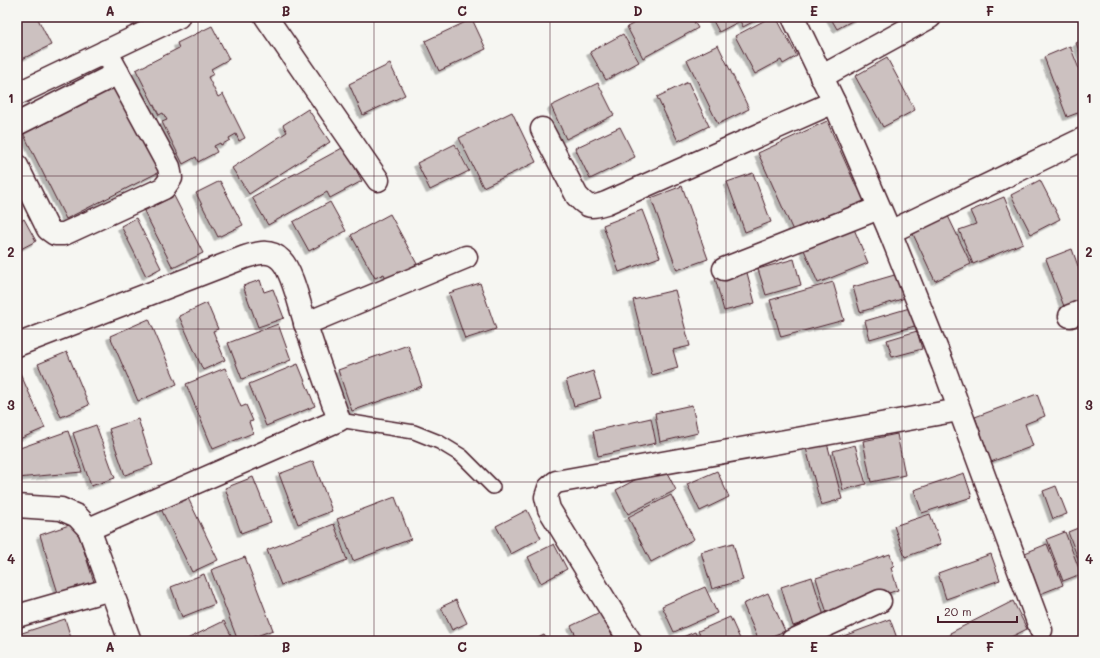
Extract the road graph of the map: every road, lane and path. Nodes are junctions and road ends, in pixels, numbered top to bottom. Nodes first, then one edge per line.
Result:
1 (178, 17) edge
2 (266, 17) edge
3 (793, 17) edge
4 (930, 17) edge
5 (106, 51) junction
6 (118, 73) junction
7 (821, 77) junction
8 (17, 94) edge
9 (834, 102) junction
10 (17, 124) edge
11 (542, 129) dead end
12 (1083, 139) edge
13 (17, 166) edge
14 (378, 180) dead end
15 (879, 208) junction
16 (890, 232) junction
17 (466, 257) dead end
18 (724, 269) dead end
19 (305, 324) junction
20 (17, 345) edge
21 (959, 410) junction
22 (339, 420) junction
23 (493, 487) dead end
24 (17, 506) edge
25 (89, 529) junction
26 (111, 589) junction
27 (880, 601) dead end
28 (17, 616) edge
29 (1041, 630) dead end
30 (130, 641) edge
31 (630, 641) edge
32 (792, 641) edge

1 - 5 street
2 - 14 street
3 - 7 street
4 - 7 street
5 - 6 street
5 - 8 street
6 - 10 street
6 - 13 street
7 - 9 street
9 - 11 street
9 - 15 street
12 - 16 street
15 - 16 street
15 - 18 street
16 - 21 street
17 - 19 street
19 - 20 street
19 - 22 street
21 - 29 street
21 - 31 street
22 - 23 lane
22 - 25 street
24 - 25 street
25 - 26 street
26 - 28 street
26 - 30 street
27 - 32 street

